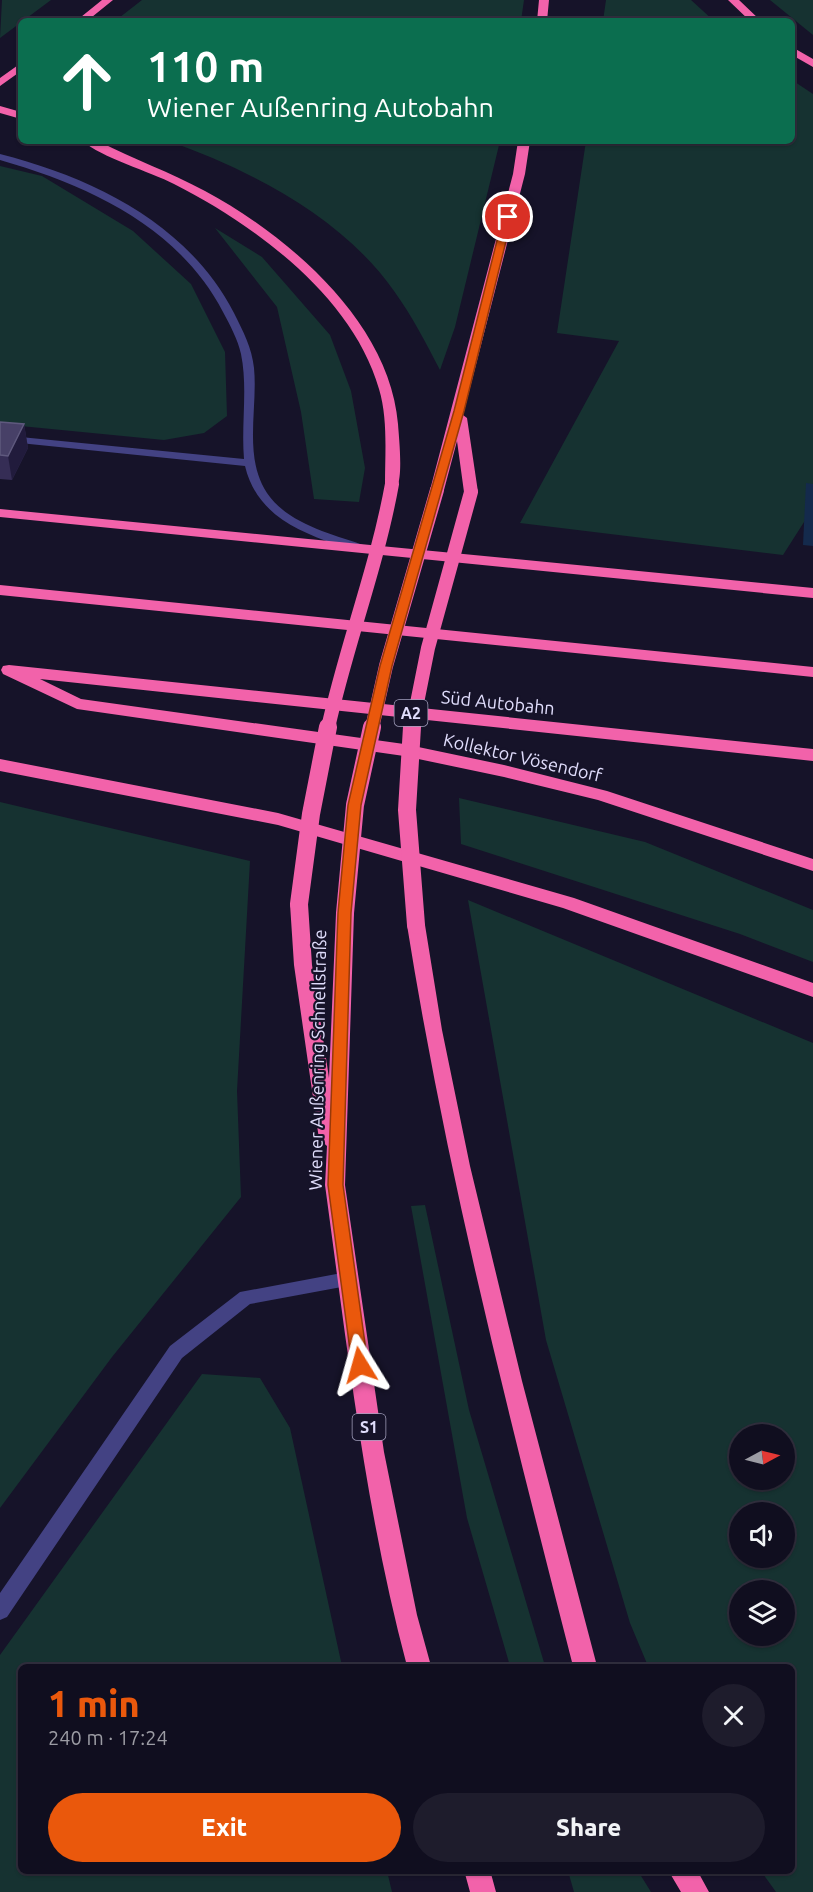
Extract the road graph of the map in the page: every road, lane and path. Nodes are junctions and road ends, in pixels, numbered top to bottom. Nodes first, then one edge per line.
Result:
1 (108, 0) edge
2 (544, 0) edge
3 (733, 0) edge
4 (85, 18) edge
5 (542, 18) edge
6 (753, 18) edge
7 (795, 52) edge
8 (813, 64) edge
9 (18, 68) edge
10 (0, 83) edge
11 (0, 109) edge
12 (18, 115) edge
13 (0, 122) edge
14 (18, 126) edge
15 (95, 144) edge
16 (524, 144) edge
17 (0, 157) edge
18 (459, 411) junction
19 (0, 438) edge
20 (248, 463) junction
21 (0, 513) edge
22 (362, 549) junction
23 (0, 590) edge
24 (813, 593) edge
25 (4, 670) edge
26 (813, 672) edge
27 (813, 755) edge
28 (0, 765) edge
29 (813, 865) edge
30 (813, 990) edge
31 (335, 1185) junction
32 (347, 1279) junction
33 (0, 1610) edge
34 (418, 1664) edge
35 (584, 1664) edge
36 (478, 1874) edge
37 (684, 1874) edge
38 (483, 1892) edge
39 (696, 1892) edge

1 - 4 highway
2 - 5 highway
3 - 6 highway
7 - 8 highway
9 - 10 highway
11 - 12 highway
13 - 14 highway
15 - 31 highway, bridge
16 - 18 highway, Wiener Außenring Schnellstraße
17 - 20 lane
18 - 31 highway, Wiener Außenring Schnellstraße / S1, bridge
18 - 35 highway, bridge
19 - 20 lane
20 - 22 lane
21 - 22 highway
22 - 24 highway
23 - 26 highway
25 - 27 highway, Süd Autobahn / A2
25 - 29 highway, Kollektor Vösendorf
28 - 30 highway
31 - 32 highway, Wiener Außenring Schnellstraße / S1
32 - 33 lane
32 - 34 highway, Wiener Außenring Schnellstraße / S1
36 - 38 highway
37 - 39 highway

